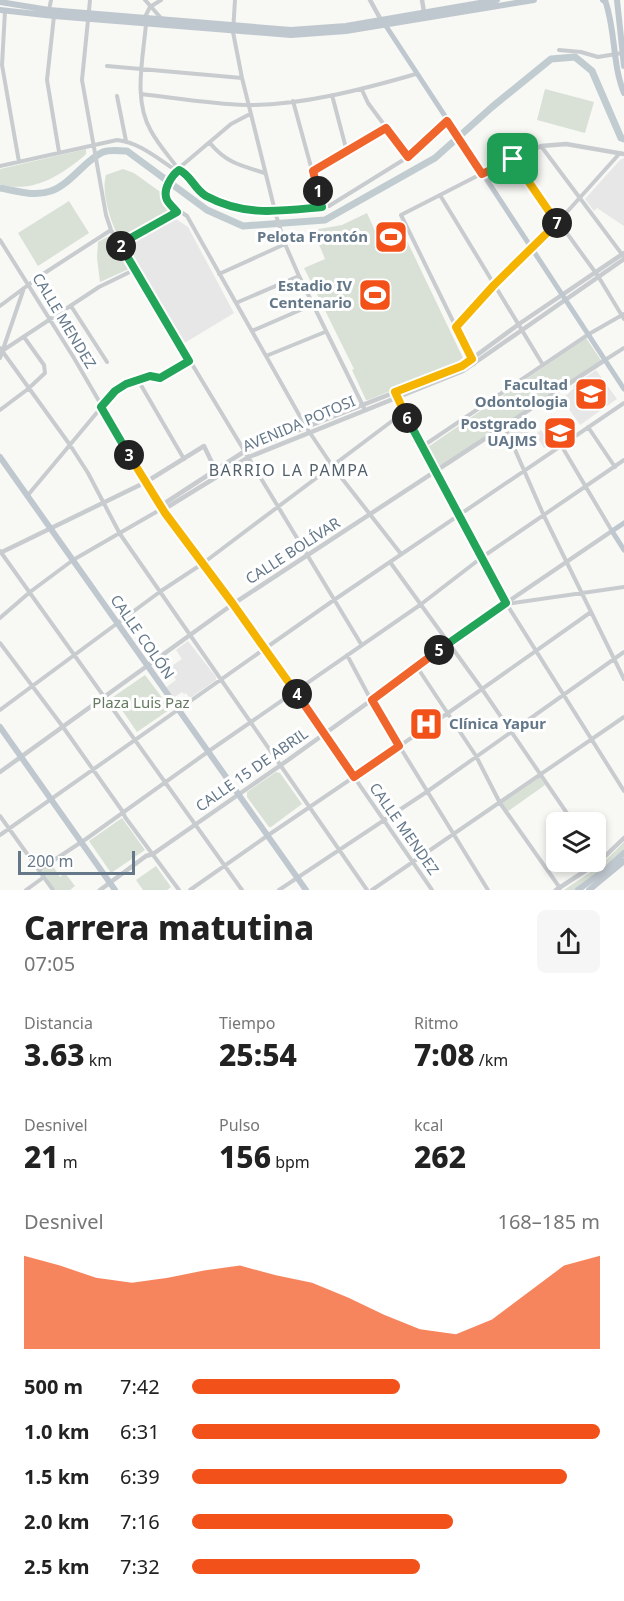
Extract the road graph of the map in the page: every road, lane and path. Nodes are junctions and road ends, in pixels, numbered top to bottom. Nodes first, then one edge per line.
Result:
1 (51, 0) edge
2 (90, 0) edge
3 (145, 0) edge
4 (161, 0) edge
5 (235, 0) edge
6 (370, 0) edge
7 (422, 0) edge
8 (497, 0) edge
9 (534, 0) edge
10 (604, 0) edge
11 (616, 0) edge
12 (5, 1) edge
13 (464, 3) edge
14 (150, 7) junction
15 (2, 10) edge
16 (49, 10) junction
17 (424, 12) junction
18 (54, 16) junction
19 (88, 16) junction
20 (162, 19) junction
21 (146, 21) junction
22 (383, 22) junction
23 (233, 29) junction
24 (620, 37) edge
25 (559, 50) dead end
26 (619, 53) junction
27 (1, 65) edge
28 (107, 66) dead end
29 (624, 66) edge
30 (142, 69) junction
31 (417, 74) junction
32 (242, 78) junction
33 (362, 90) junction
34 (624, 93) edge
35 (141, 94) junction
36 (332, 95) junction
37 (117, 96) dead end
38 (293, 101) junction
39 (247, 105) junction
40 (250, 114) junction
41 (449, 123) junction
42 (386, 128) junction
43 (126, 141) junction
44 (94, 144) junction
45 (210, 144) junction
46 (542, 146) junction
47 (347, 152) junction
48 (59, 153) junction
49 (622, 153) edge
50 (408, 157) junction
51 (513, 159) junction
52 (18, 162) junction
53 (0, 166) edge
54 (177, 169) junction
55 (313, 171) junction
56 (265, 173) junction
57 (482, 174) junction
58 (440, 195) junction
59 (580, 197) junction
60 (322, 207) junction
61 (177, 212) junction
62 (275, 213) junction
63 (558, 222) junction
64 (111, 230) junction
65 (0, 240) edge
66 (285, 243) junction
67 (120, 244) junction
68 (531, 248) junction
69 (624, 256) edge
70 (136, 269) junction
71 (219, 274) junction
72 (596, 274) junction
73 (299, 276) junction
74 (28, 284) junction
75 (494, 285) junction
76 (24, 288) junction
77 (564, 296) junction
78 (236, 303) junction
79 (314, 304) junction
80 (0, 306) edge
81 (71, 306) junction
82 (623, 316) edge
83 (50, 319) junction
84 (520, 326) junction
85 (456, 327) junction
86 (252, 331) junction
87 (326, 332) junction
88 (589, 334) junction
89 (24, 337) junction
90 (624, 348) edge
91 (1, 350) edge
92 (266, 356) junction
93 (0, 358) edge
94 (605, 360) junction
95 (189, 361) junction
96 (473, 361) junction
97 (107, 362) dead end
98 (543, 365) junction
99 (138, 380) junction
100 (28, 389) junction
101 (624, 389) edge
102 (396, 395) junction
103 (624, 403) edge
104 (101, 407) junction
105 (364, 408) junction
106 (0, 410) edge
107 (404, 412) junction
108 (505, 427) junction
109 (588, 427) junction
110 (308, 429) junction
111 (561, 445) junction
112 (70, 446) junction
113 (423, 446) junction
114 (245, 451) junction
115 (0, 457) edge
116 (249, 457) junction
117 (184, 459) junction
118 (624, 460) edge
119 (333, 466) junction
120 (615, 467) junction
121 (215, 469) junction
122 (524, 471) junction
123 (436, 472) junction
124 (219, 475) junction
125 (146, 482) junction
126 (585, 488) junction
127 (27, 496) junction
128 (103, 503) junction
129 (279, 506) junction
130 (163, 508) junction
131 (372, 514) junction
132 (459, 515) junction
133 (544, 516) junction
134 (624, 523) edge
135 (51, 528) junction
136 (612, 531) junction
137 (120, 534) junction
138 (624, 550) edge
139 (0, 552) edge
140 (401, 554) junction
141 (308, 556) junction
142 (481, 558) junction
143 (73, 560) junction
144 (390, 562) junction
145 (568, 562) junction
146 (202, 564) junction
147 (624, 587) edge
148 (161, 591) junction
149 (30, 592) junction
150 (582, 593) junction
151 (334, 600) junction
152 (233, 604) junction
153 (505, 604) junction
154 (420, 605) junction
155 (591, 612) junction
156 (0, 618) edge
157 (118, 624) junction
158 (191, 635) junction
159 (0, 643) edge
160 (361, 644) junction
161 (448, 644) junction
162 (265, 648) junction
163 (536, 651) junction
164 (624, 652) edge
165 (76, 655) junction
166 (346, 655) junction
167 (614, 659) junction
168 (147, 666) junction
169 (417, 667) junction
170 (221, 678) junction
171 (624, 679) edge
172 (33, 687) junction
173 (482, 690) junction
174 (294, 691) junction
175 (563, 695) junction
176 (105, 697) junction
177 (372, 700) junction
178 (178, 709) junction
179 (0, 710) edge
180 (448, 713) junction
181 (624, 717) edge
182 (251, 722) junction
183 (0, 727) edge
184 (63, 727) junction
185 (511, 732) junction
186 (324, 734) junction
187 (135, 739) junction
188 (593, 740) junction
189 (399, 746) junction
190 (209, 751) junction
191 (21, 756) junction
192 (476, 756) junction
193 (281, 765) junction
194 (93, 769) junction
195 (0, 772) edge
196 (540, 775) junction
197 (354, 777) junction
198 (166, 782) junction
199 (428, 791) junction
200 (624, 791) edge
201 (239, 793) junction
202 (51, 799) junction
203 (500, 802) junction
204 (310, 807) junction
205 (123, 812) junction
206 (566, 812) edge
207 (0, 816) edge
208 (384, 820) junction
209 (195, 824) junction
210 (9, 828) junction
211 (454, 833) junction
212 (0, 835) edge
213 (267, 836) junction
214 (624, 838) edge
215 (80, 841) junction
216 (340, 849) junction
217 (606, 852) edge
218 (624, 853) edge
219 (153, 854) junction
220 (624, 861) edge
221 (413, 863) junction
222 (225, 866) junction
223 (39, 870) junction
224 (580, 872) edge
225 (44, 877) junction
226 (298, 878) junction
227 (110, 883) junction
228 (558, 889) edge
229 (26, 890) edge
230 (53, 890) edge
231 (100, 890) edge
232 (116, 890) edge
233 (179, 890) edge
234 (190, 890) edge
235 (242, 890) edge
236 (279, 890) edge
237 (306, 890) edge
238 (370, 890) edge
239 (432, 890) edge
240 (488, 890) edge
241 (578, 890) edge
242 (589, 890) edge

1 - 16 street
2 - 19 street
3 - 14 street
4 - 14 street
5 - 23 street
6 - 22 street
7 - 17 street
8 - 13 main road
9 - 22 main road
10 - 24 main road
11 - 24 main road
12 - 15 street
12 - 16 main road
13 - 17 main road
14 - 20 street
14 - 21 street
15 - 18 main road
15 - 27 street
16 - 19 main road
17 - 22 main road
18 - 19 main road
18 - 48 street
19 - 21 main road
19 - 44 street
20 - 21 main road
20 - 23 main road
21 - 23 main road
21 - 30 street
22 - 23 main road
22 - 31 main road
23 - 32 street
24 - 26 main road
25 - 26 street
26 - 29 main road
26 - 34 main road
27 - 52 street
28 - 30 street
30 - 32 street
30 - 35 street
31 - 33 street
31 - 41 main road
32 - 39 street
33 - 36 street
33 - 42 street
35 - 39 street
35 - 54 street
36 - 38 street
36 - 47 street
37 - 43 street
38 - 39 street
38 - 55 street
39 - 40 street
40 - 45 street
40 - 56 street
41 - 50 street
41 - 57 main road
42 - 47 street
42 - 50 street
43 - 44 street
43 - 54 street
44 - 48 street
44 - 64 street
45 - 54 street
45 - 56 street
46 - 49 street
46 - 51 street
46 - 59 street
47 - 55 street
48 - 52 street
49 - 59 street
50 - 60 street
51 - 57 street
51 - 63 street
52 - 53 street
54 - 61 street
54 - 62 street
55 - 60 street
56 - 62 street
57 - 58 street
57 - 68 main road
58 - 75 street
58 - 85 street
59 - 63 street
59 - 69 street
60 - 62 street
61 - 67 street
61 - 71 street
62 - 66 street
63 - 68 street
63 - 72 street
64 - 67 street
64 - 74 street
65 - 74 street, CALLE MENDEZ
66 - 71 street
66 - 73 street
67 - 70 street
68 - 75 street
68 - 77 main road
69 - 72 street, AVENIDA POTOSI
70 - 81 street
70 - 95 street
71 - 78 street
72 - 77 street, AVENIDA POTOSI
72 - 82 street
73 - 78 street
73 - 79 street
74 - 76 street
74 - 83 street, CALLE MENDEZ
75 - 84 street
75 - 85 street
76 - 80 street
76 - 91 street
77 - 84 street, AVENIDA POTOSI
77 - 88 main road
78 - 86 street
79 - 86 street
79 - 87 street
81 - 83 street
81 - 97 street
82 - 88 street
83 - 89 street
83 - 104 street, CALLE MENDEZ
84 - 96 street, AVENIDA POTOSI
84 - 98 street
85 - 96 street
86 - 92 street
87 - 92 street
87 - 105 street
88 - 94 main road
88 - 98 street
89 - 91 street
89 - 100 street
90 - 94 street
91 - 93 street
91 - 100 street
92 - 110 street
94 - 101 main road
94 - 108 street, CALLE BOLÍVAR
95 - 99 street
95 - 114 street
96 - 102 street, AVENIDA POTOSI
98 - 113 street
99 - 104 street
99 - 117 street
100 - 106 street
100 - 112 street
102 - 105 street, AVENIDA POTOSI
102 - 107 street
103 - 109 street
104 - 112 street
104 - 125 street, CALLE MENDEZ
105 - 110 street, AVENIDA POTOSI
107 - 113 street
107 - 119 street
108 - 122 street
108 - 123 street, CALLE BOLÍVAR
109 - 111 street
109 - 120 street
110 - 114 street, AVENIDA POTOSI
110 - 116 street, AVENIDA POTOSI
110 - 119 street
111 - 122 street
111 - 126 street
112 - 127 street
112 - 128 street
113 - 123 street
114 - 116 street
114 - 121 street, AVENIDA POTOSI
115 - 127 main road, CALLE COLÓN
116 - 124 street, AVENIDA POTOSI
116 - 129 street
117 - 121 street
117 - 125 street
118 - 120 street
119 - 129 street
119 - 131 street
120 - 126 street
121 - 124 street
121 - 130 street, AVENIDA POTOSI
122 - 132 street
122 - 133 street
123 - 131 street, CALLE BOLÍVAR
123 - 132 street
124 - 130 street, AVENIDA POTOSI
125 - 128 street
125 - 130 street, CALLE MENDEZ
126 - 133 street
126 - 136 street
127 - 135 main road, CALLE COLÓN
128 - 135 street
128 - 137 street
129 - 141 street
129 - 146 street
130 - 137 street
130 - 146 street, CALLE MENDEZ
131 - 140 street
131 - 141 street, CALLE BOLÍVAR
132 - 140 street
132 - 142 street
133 - 142 street
133 - 145 street
134 - 136 main road
135 - 139 street
135 - 143 main road, CALLE COLÓN
136 - 138 main road
136 - 145 street, CALLE 15 DE ABRIL
137 - 143 street
137 - 148 street
139 - 149 street
140 - 144 street
141 - 151 street
141 - 152 street, CALLE BOLÍVAR
142 - 153 street
142 - 154 street
143 - 149 street
143 - 157 main road, CALLE COLÓN
144 - 151 street
144 - 154 street
145 - 150 street
145 - 153 street, CALLE 15 DE ABRIL
146 - 148 street
146 - 152 street, CALLE MENDEZ
147 - 150 street
148 - 157 street
148 - 158 street
149 - 156 street
149 - 165 street
150 - 153 street
150 - 155 street
151 - 160 street
151 - 162 street
152 - 158 street, CALLE BOLÍVAR
152 - 162 street, CALLE MENDEZ
153 - 161 street, CALLE 15 DE ABRIL
153 - 163 street
154 - 160 street
154 - 161 street
155 - 163 street
155 - 167 street
157 - 165 street
157 - 168 main road, CALLE COLÓN
158 - 168 street, CALLE BOLÍVAR
158 - 170 street
159 - 172 street
160 - 166 street
161 - 169 street, CALLE 15 DE ABRIL
161 - 173 street
162 - 170 street
162 - 174 street, CALLE MENDEZ
163 - 173 street
163 - 175 street
164 - 167 street
165 - 172 street
165 - 176 street
166 - 174 street
166 - 177 street
167 - 171 street
167 - 175 street
168 - 176 street, CALLE BOLÍVAR
168 - 178 main road, CALLE COLÓN
169 - 177 street, CALLE 15 DE ABRIL
169 - 180 street
170 - 178 street
170 - 182 street
172 - 179 street
172 - 184 street
173 - 180 street
173 - 185 street
174 - 182 street
174 - 186 street, CALLE MENDEZ
175 - 185 street
175 - 188 street
176 - 184 street, CALLE BOLÍVAR
176 - 187 street
177 - 186 street, CALLE 15 DE ABRIL
177 - 189 street
178 - 187 street
178 - 190 main road, CALLE COLÓN
180 - 189 street
180 - 192 street
181 - 188 street
182 - 190 street
182 - 193 street
183 - 191 main road
184 - 191 street, CALLE BOLÍVAR
184 - 194 street
185 - 192 street
185 - 196 street
186 - 193 street, CALLE 15 DE ABRIL
186 - 197 street, CALLE MENDEZ
187 - 194 street
187 - 198 street
188 - 196 street
188 - 200 street
189 - 197 street
189 - 199 street
190 - 198 street
190 - 201 main road, CALLE COLÓN
191 - 195 street, CALLE BOLÍVAR
191 - 202 main road
192 - 199 street
192 - 203 street
193 - 201 street, CALLE 15 DE ABRIL
193 - 204 street
194 - 202 street
194 - 205 street
196 - 203 street
196 - 206 street
197 - 204 street
197 - 208 street, CALLE MENDEZ
198 - 205 street
198 - 209 street
199 - 208 street
199 - 211 street
201 - 209 street, CALLE 15 DE ABRIL
201 - 213 main road, CALLE COLÓN
202 - 210 street
202 - 215 main road
203 - 211 street
203 - 228 street
204 - 213 street
204 - 216 street
205 - 215 street
205 - 219 street
207 - 210 street
208 - 216 street
208 - 221 street, CALLE MENDEZ
209 - 219 street, CALLE 15 DE ABRIL
209 - 222 street
210 - 212 street
210 - 223 street
211 - 221 street
211 - 240 street
213 - 222 street
213 - 226 main road, CALLE COLÓN
214 - 217 street
215 - 223 street
215 - 227 main road
216 - 226 street
216 - 238 street
218 - 241 main road
219 - 227 street, CALLE 15 DE ABRIL
219 - 233 street
220 - 242 main road
221 - 238 street
221 - 239 street, CALLE MENDEZ
222 - 234 street
222 - 235 street
223 - 225 street
224 - 228 street
225 - 229 street
225 - 230 street
226 - 236 street
226 - 237 main road, CALLE COLÓN
227 - 231 street, CALLE 15 DE ABRIL
227 - 232 main road

